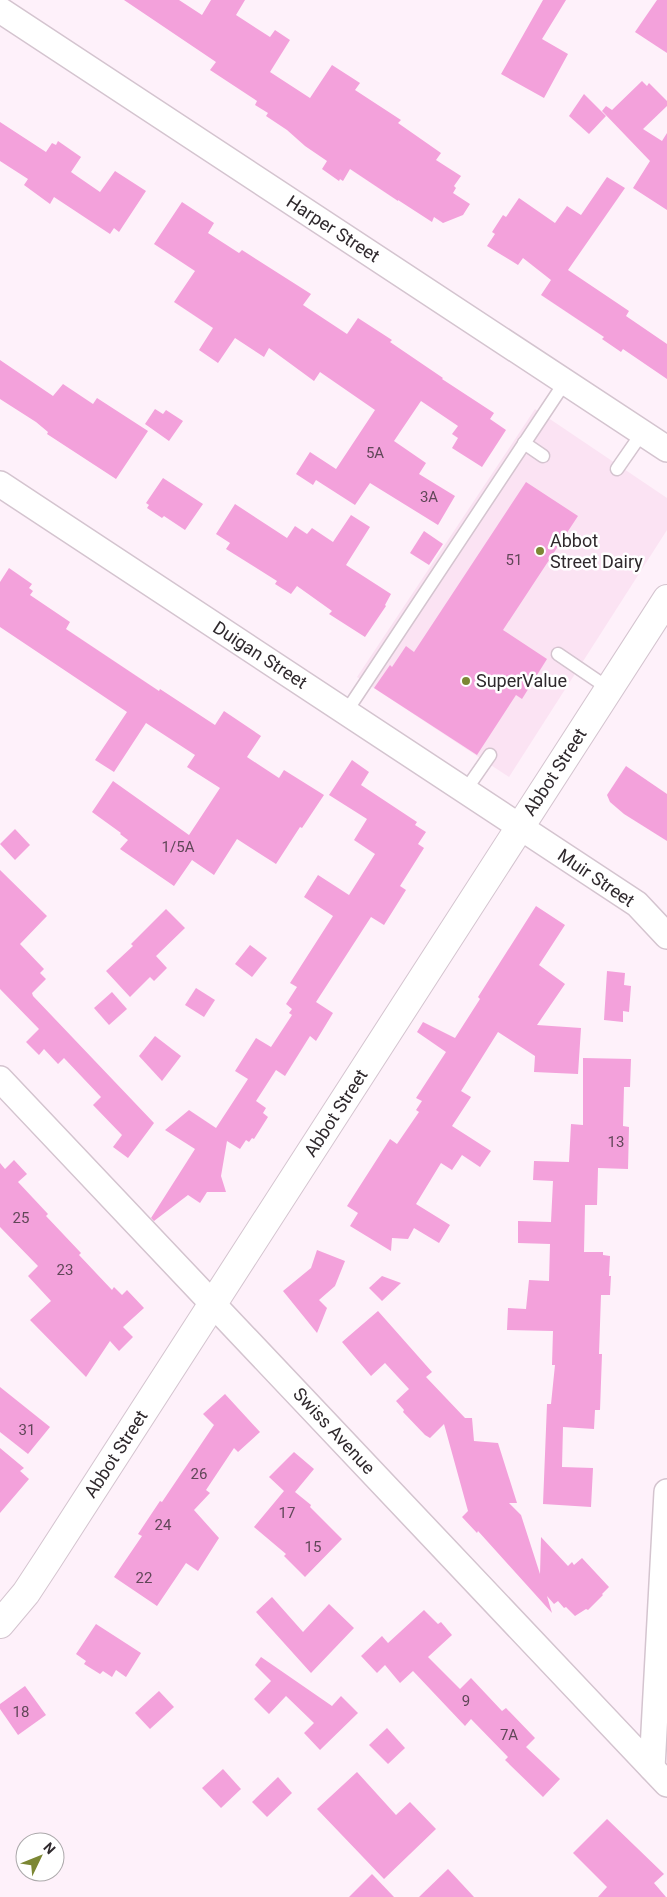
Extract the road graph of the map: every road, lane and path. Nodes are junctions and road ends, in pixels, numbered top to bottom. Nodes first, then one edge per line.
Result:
1 (0, 10) edge
2 (565, 382) junction
3 (642, 433) junction
4 (524, 444) junction
5 (667, 449) edge
6 (543, 456) dead end
7 (617, 469) dead end
8 (0, 484) edge
9 (667, 599) edge
10 (558, 654) dead end
11 (608, 688) junction
12 (346, 712) junction
13 (490, 755) dead end
14 (466, 791) junction
15 (520, 827) junction
16 (667, 936) edge
17 (0, 1079) edge
18 (213, 1304) junction
19 (667, 1492) edge
20 (665, 1564) edge
21 (0, 1624) edge
22 (659, 1776) edge

1 - 2 street, Harper Street
2 - 3 street, Harper Street
2 - 4 lane
3 - 5 street, Harper Street
3 - 7 lane
4 - 6 lane
4 - 12 lane
8 - 12 street, Duigan Street
9 - 11 street, Abbot Street
10 - 11 lane
11 - 15 street, Abbot Street
12 - 14 street, Duigan Street
13 - 14 lane
14 - 15 street, Duigan Street
15 - 16 street, Muir Street
15 - 18 street, Abbot Street
17 - 18 street, Swiss Avenue
18 - 21 street, Abbot Street
18 - 22 street, Swiss Avenue
19 - 20 street
20 - 22 street

